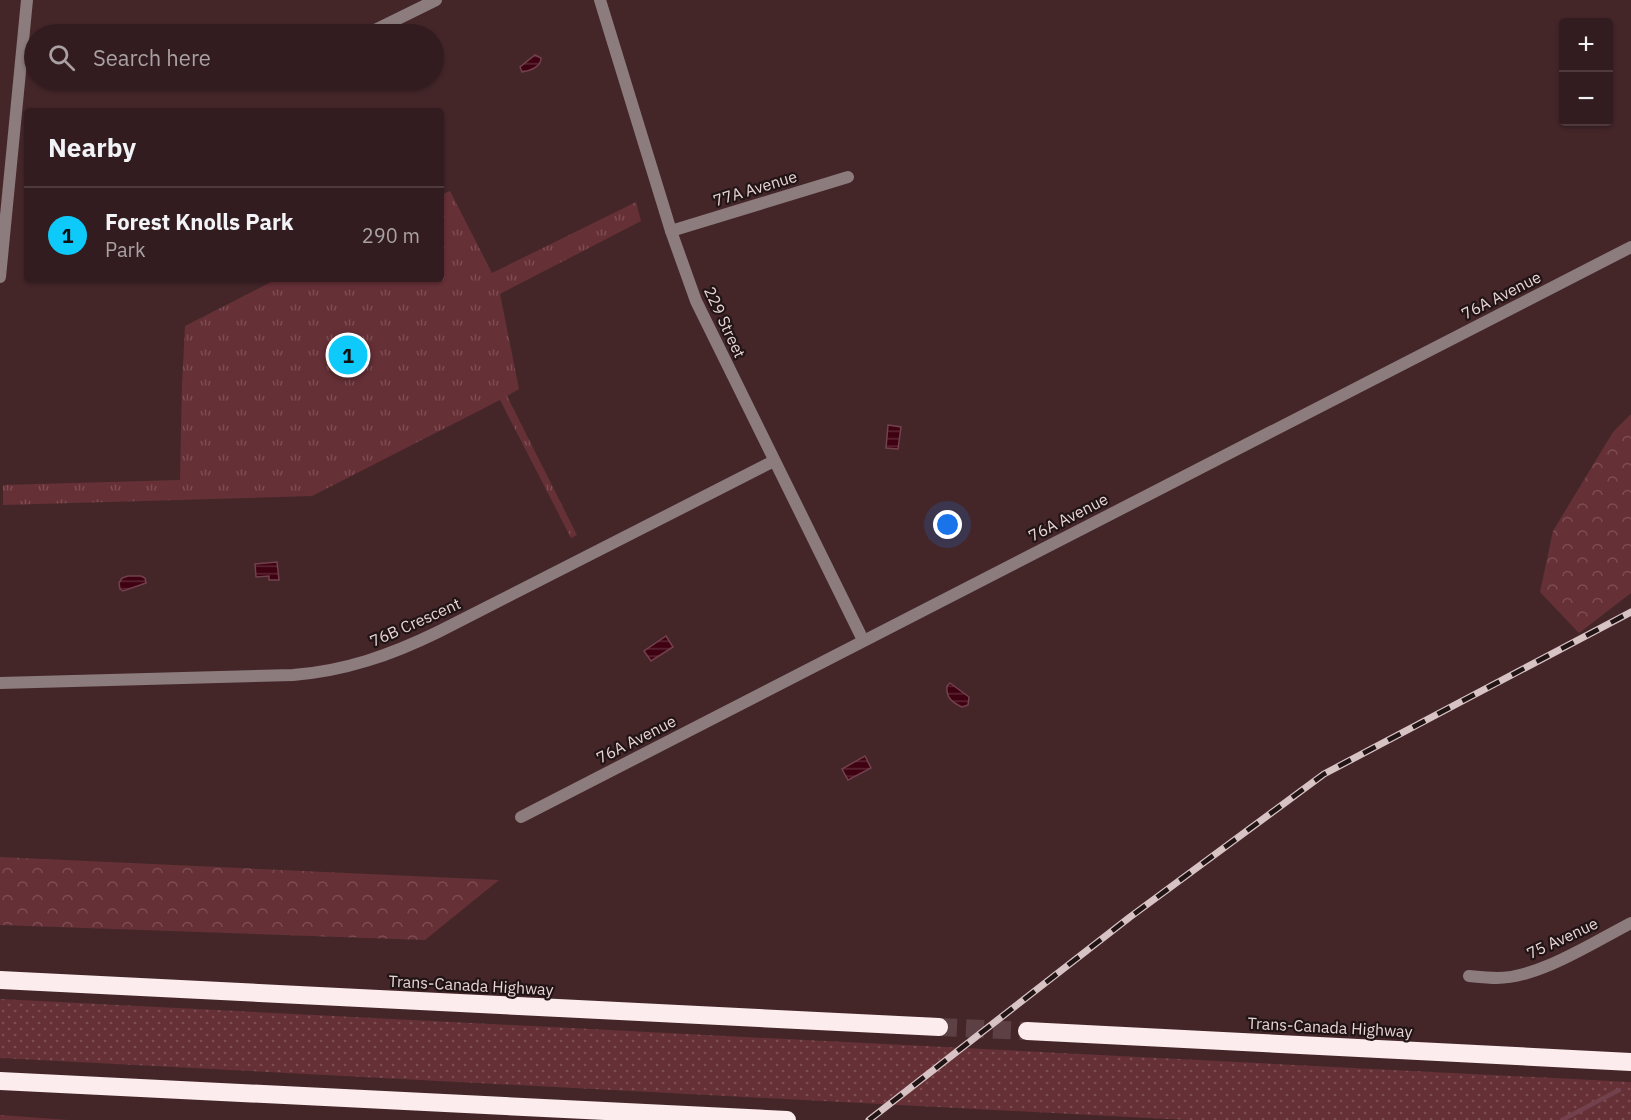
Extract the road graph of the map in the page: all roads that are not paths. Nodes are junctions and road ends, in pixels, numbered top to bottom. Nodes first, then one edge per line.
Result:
1 (27, 0) edge
2 (436, 0) edge
3 (600, 0) edge
4 (25, 24) edge
5 (387, 24) edge
6 (24, 31) edge
7 (848, 177) dead end
8 (671, 231) junction
9 (1631, 247) edge
10 (0, 277) edge
11 (774, 461) junction
12 (863, 640) junction
13 (0, 683) edge
14 (520, 817) dead end
15 (1631, 923) edge
16 (1469, 976) dead end
17 (0, 980) edge
18 (939, 1027) tunnel mouth
19 (1027, 1031) tunnel mouth
20 (1631, 1052) edge
21 (1552, 1058) junction
22 (1631, 1062) edge
23 (0, 1081) edge
24 (787, 1120) edge

1 - 4 street
2 - 5 street
3 - 8 street, 229 Street
6 - 10 street
7 - 8 street, 77A Avenue
8 - 11 street, 229 Street
9 - 12 street, 76A Avenue
11 - 12 street, 229 Street
11 - 13 street, 76B Crescent
12 - 14 street, 76A Avenue
15 - 16 street, 75 Avenue
17 - 18 highway, Trans-Canada Highway
19 - 21 highway, Trans-Canada Highway
20 - 21 highway
21 - 22 highway, Trans-Canada Highway
23 - 24 highway

